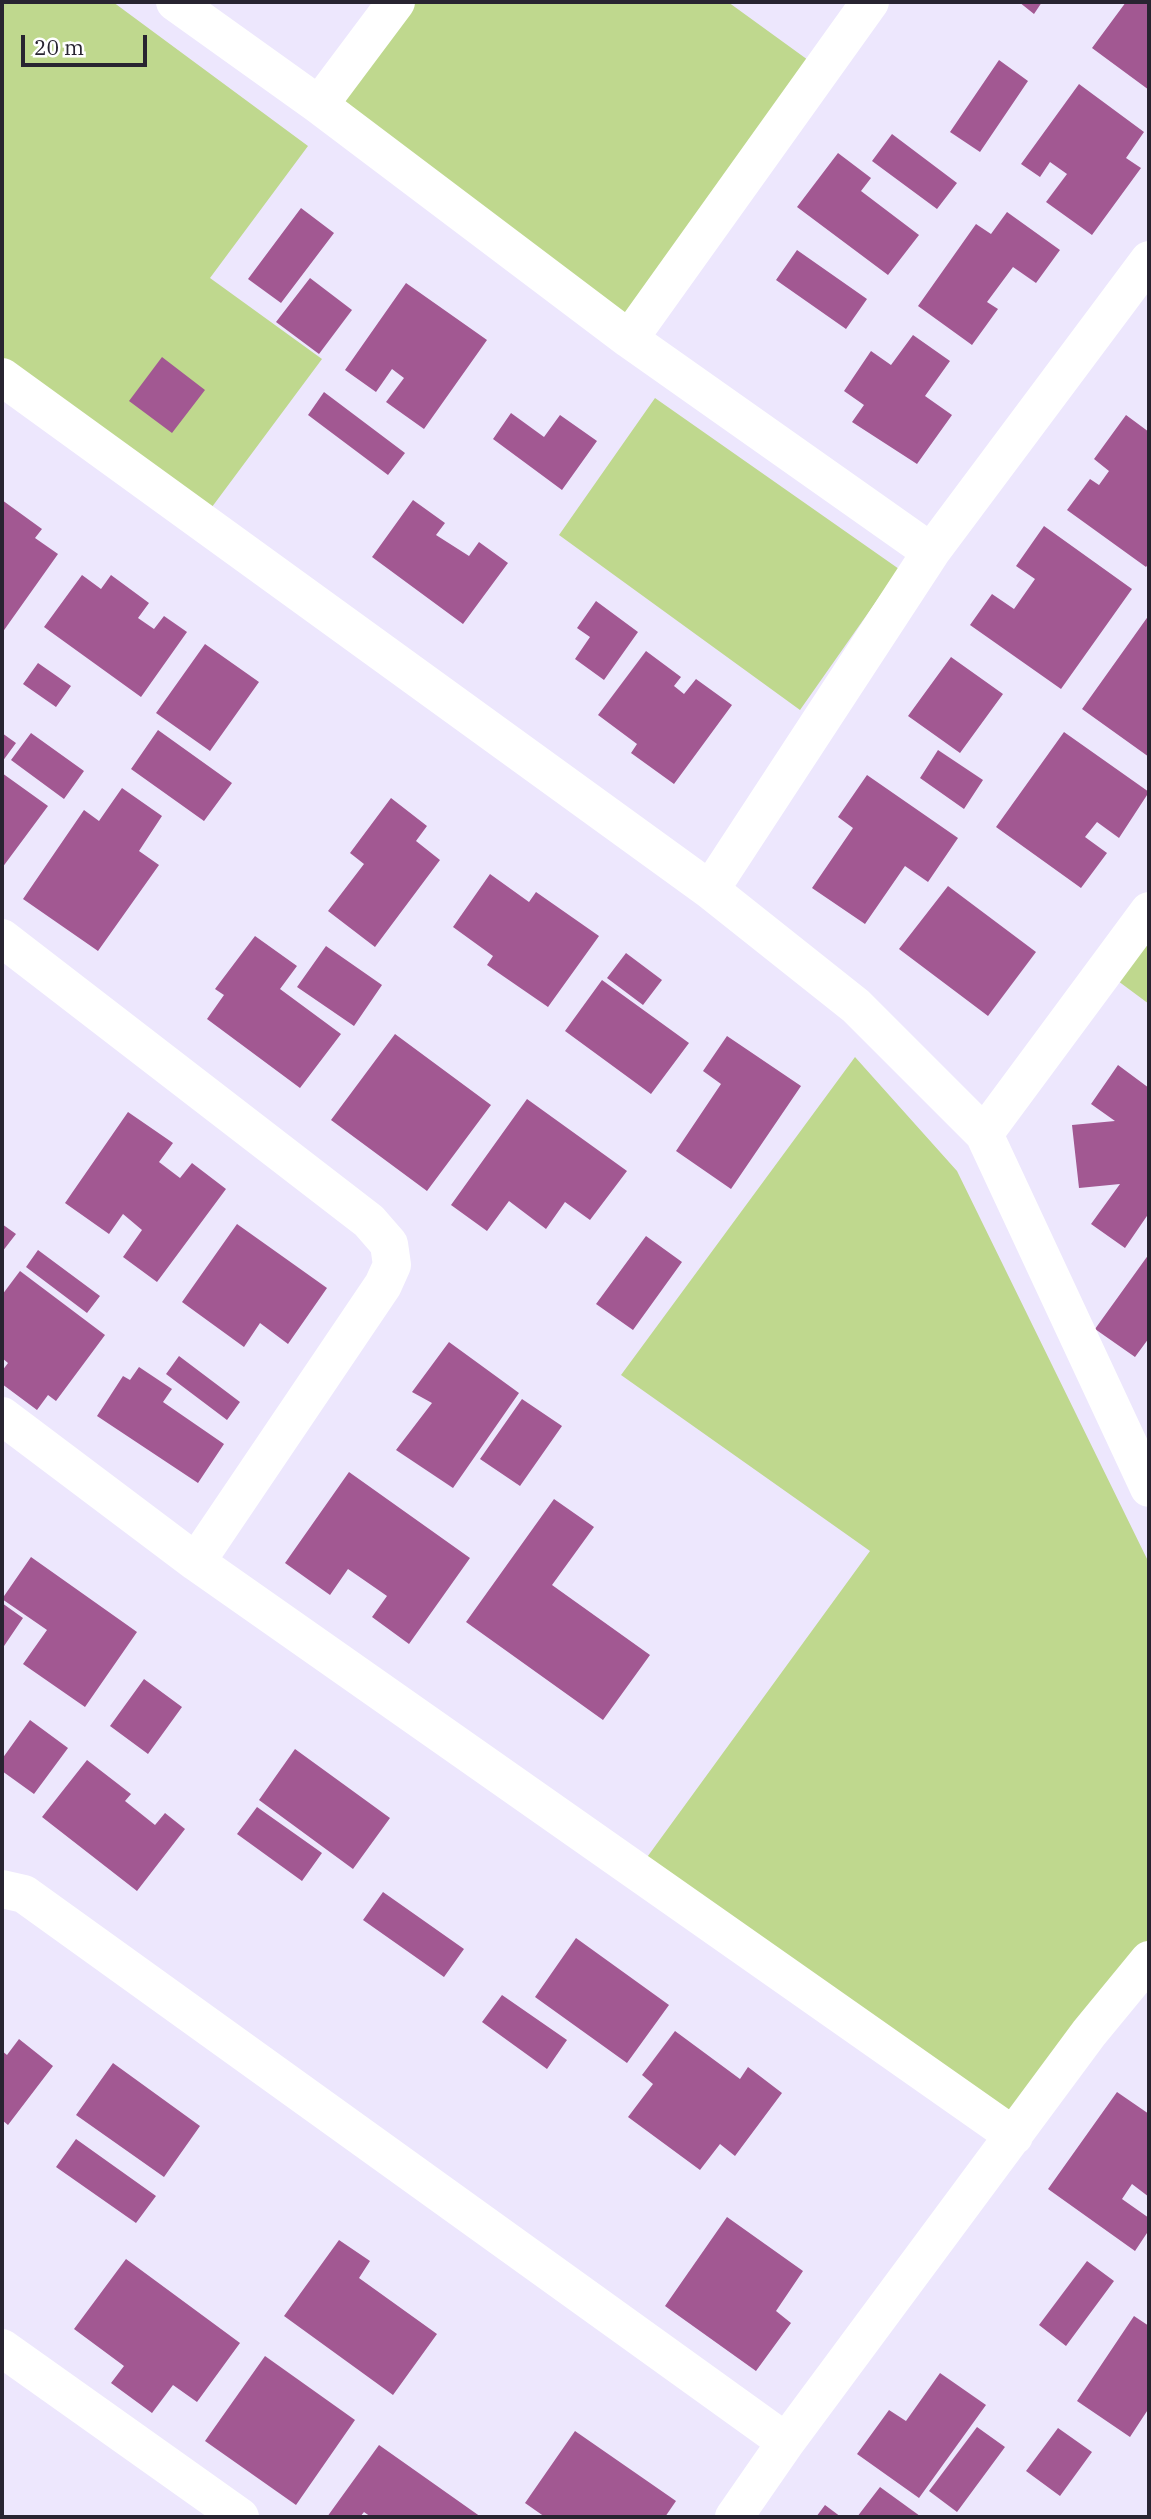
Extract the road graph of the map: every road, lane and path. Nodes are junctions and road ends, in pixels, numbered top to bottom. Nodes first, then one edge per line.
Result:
1 (175, 2) edge
2 (396, 2) edge
3 (870, 2) edge
4 (319, 105) junction
5 (1149, 260) edge
6 (629, 339) junction
7 (2, 377) edge
8 (931, 552) junction
9 (710, 890) junction
10 (1149, 911) edge
11 (2, 938) edge
12 (984, 1134) junction
13 (2, 1416) edge
14 (1149, 1488) edge
15 (196, 1562) junction
16 (2, 1889) edge
17 (1149, 1960) edge
18 (1014, 2136) junction
19 (2, 2348) edge
20 (786, 2442) junction
21 (240, 2517) edge
22 (734, 2517) edge

1 - 4 street
2 - 4 street
3 - 6 street
4 - 6 street
5 - 8 street
6 - 8 street
7 - 9 street
8 - 9 street
9 - 12 street
10 - 12 street
11 - 15 street
12 - 14 street
13 - 15 street
15 - 18 street
16 - 20 street
17 - 18 street
18 - 20 street
19 - 21 street
20 - 22 street

